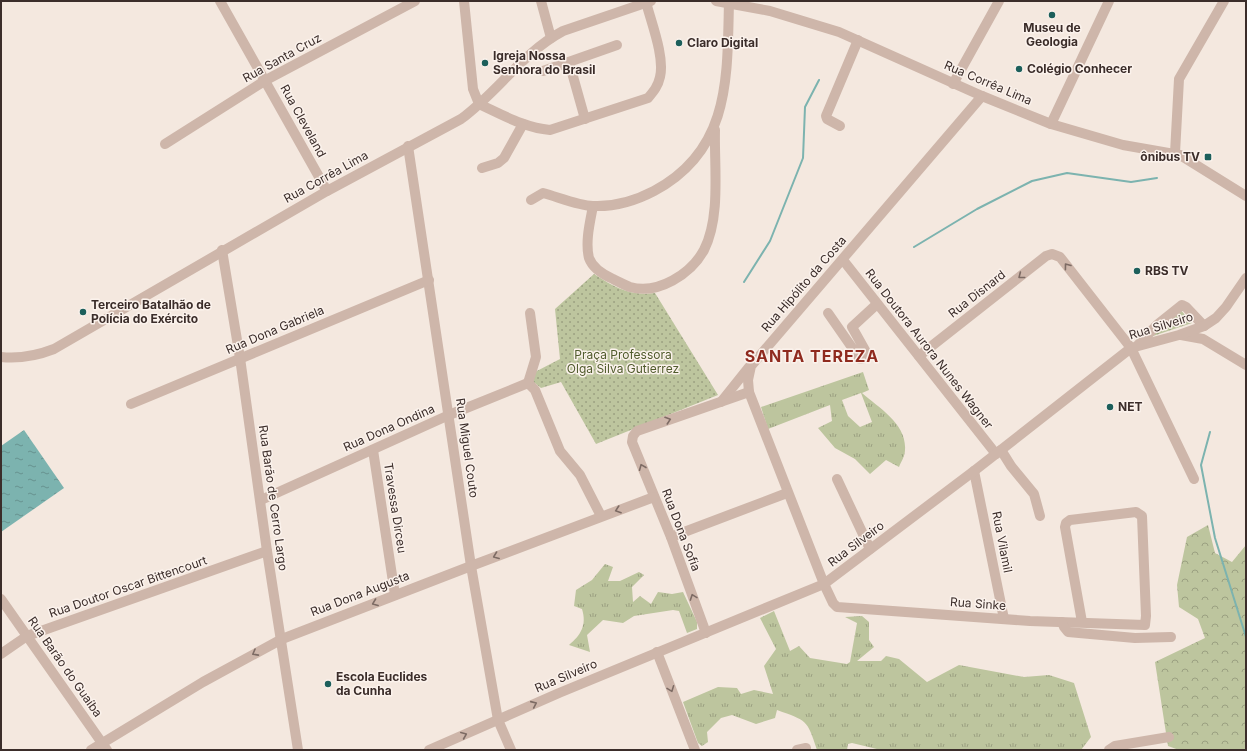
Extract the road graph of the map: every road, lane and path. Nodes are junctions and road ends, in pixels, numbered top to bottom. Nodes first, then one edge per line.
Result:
1 (220, 1) edge
2 (416, 1) edge
3 (464, 1) edge
4 (541, 1) edge
5 (652, 1) edge
6 (716, 1) edge
7 (775, 1) edge
8 (999, 1) edge
9 (1109, 1) edge
10 (1224, 1) edge
11 (646, 2) edge
12 (729, 2) junction
13 (770, 11) junction
14 (551, 38) junction
15 (858, 40) junction
16 (617, 45) dead end
17 (569, 62) junction
18 (543, 71) dead end
19 (266, 80) junction
20 (953, 84) junction
21 (982, 96) junction
22 (480, 104) junction
23 (584, 119) junction
24 (523, 124) junction
25 (1051, 124) junction
26 (840, 126) dead end
27 (715, 127) junction
28 (165, 144) dead end
29 (408, 146) junction
30 (1175, 153) junction
31 (482, 168) dead end
32 (327, 191) junction
33 (1246, 196) edge
34 (531, 200) dead end
35 (593, 206) junction
36 (222, 250) junction
37 (843, 260) junction
38 (1246, 278) edge
39 (429, 280) junction
40 (1242, 292) edge
41 (877, 304) junction
42 (530, 313) dead end
43 (828, 313) dead end
44 (1204, 326) junction
45 (1179, 335) junction
46 (1135, 346) junction
47 (919, 356) junction
48 (1, 357) edge
49 (240, 358) junction
50 (1246, 365) edge
51 (751, 366) junction
52 (528, 383) junction
53 (749, 392) junction
54 (721, 402) junction
55 (131, 404) dead end
56 (449, 415) junction
57 (372, 450) junction
58 (998, 452) junction
59 (974, 471) junction
60 (837, 479) dead end
61 (1194, 479) dead end
62 (787, 493) junction
63 (654, 497) junction
64 (261, 500) junction
65 (601, 516) junction
66 (1040, 516) dead end
67 (671, 538) junction
68 (870, 549) junction
69 (267, 551) junction
70 (470, 566) junction
71 (824, 584) junction
72 (395, 595) junction
73 (1, 599) edge
74 (1004, 619) junction
75 (1062, 622) junction
76 (1082, 622) junction
77 (706, 633) junction
78 (27, 636) junction
79 (1171, 637) dead end
80 (282, 639) junction
81 (658, 652) junction
82 (1, 654) edge
83 (498, 720) junction
84 (1169, 737) dead end
85 (105, 746) edge
86 (91, 750) edge
87 (298, 750) edge
88 (429, 750) edge
89 (511, 750) edge
90 (695, 750) edge
91 (1103, 750) edge
92 (1109, 750) edge

1 - 19 street, Rua Cleveland
2 - 19 street, Rua Santa Cruz
3 - 22 street
4 - 14 street
5 - 11 street, Rua Corrêa Lima
6 - 12 street, Rua Corrêa Lima
7 - 13 street
8 - 20 street
9 - 25 street
10 - 30 street
11 - 14 street, Rua Corrêa Lima
11 - 23 street
12 - 13 street, Rua Corrêa Lima
12 - 27 street
13 - 15 street, Rua Corrêa Lima
14 - 22 street, Rua Corrêa Lima
15 - 20 street, Rua Corrêa Lima
15 - 26 street
16 - 17 street
17 - 18 street
17 - 23 street
19 - 28 street, Rua Santa Cruz
19 - 32 street, Rua Cleveland
20 - 21 street, Rua Corrêa Lima
21 - 25 street, Rua Corrêa Lima
21 - 37 street, Rua Hipólito da Costa
22 - 24 street
22 - 29 street, Rua Corrêa Lima
23 - 24 street
24 - 31 street
25 - 30 street, Rua Corrêa Lima
27 - 35 street
27 - 35 street
29 - 32 street, Rua Corrêa Lima
29 - 39 street, Rua Miguel Couto
30 - 33 street, Rua Corrêa Lima
32 - 36 street, Rua Corrêa Lima
34 - 35 street
36 - 48 street, Rua Corrêa Lima
36 - 49 street, Rua Barão de Cerro Largo
37 - 41 street, Rua Doutora Aurora Nunes Wagner
37 - 51 street, Rua Hipólito da Costa
38 - 40 street, Rua Silveiro
39 - 49 street, Rua Dona Gabriela
39 - 56 street, Rua Miguel Couto
40 - 44 street, Rua Silveiro
41 - 43 street
41 - 47 street, Rua Doutora Aurora Nunes Wagner
42 - 52 street
44 - 45 street, Rua Silveiro
44 - 46 street
45 - 46 street, Rua Silveiro
45 - 50 street
46 -> 47 street, Rua Disnard
46 - 58 street, Rua Silveiro
46 - 61 street
47 - 58 street, Rua Doutora Aurora Nunes Wagner
49 - 55 street, Rua Dona Gabriela
49 - 64 street, Rua Barão de Cerro Largo
51 - 53 street
51 - 54 street, Rua Hipólito da Costa
52 - 56 street, Rua Dona Ondina
52 - 65 street
53 - 54 street
53 - 62 street
63 -> 54 street, Rua Dona Sofia
56 - 57 street, Rua Dona Ondina
56 - 70 street, Rua Miguel Couto
57 - 64 street, Rua Dona Ondina
57 - 72 street, Travessa Dirceu
58 - 59 street, Rua Silveiro
58 - 66 street, Rua Doutora Aurora Nunes Wagner
59 - 68 street, Rua Silveiro
59 - 74 street, Rua Vilamil
60 - 68 street
62 - 67 street
62 - 71 street
63 -> 65 street, Rua Dona Augusta
63 - 67 street, Rua Dona Sofia
64 - 69 street, Rua Barão de Cerro Largo
65 -> 70 street, Rua Dona Augusta
77 -> 67 street, Rua Dona Sofia
68 - 71 street, Rua Silveiro
69 - 78 street, Rua Doutor Oscar Bittencourt
69 - 80 street, Rua Barão de Cerro Largo
70 - 72 street, Rua Dona Augusta
70 - 83 street, Rua Miguel Couto
71 - 74 street, Rua Sinke
71 - 77 street, Rua Silveiro
72 -> 80 street, Rua Dona Augusta
73 - 78 street, Rua Barão do Guaíba
74 - 75 street, Rua Sinke
75 - 76 street, Rua Sinke
75 - 79 street
76 - 76 street, Rua Sinke
77 - 81 street, Rua Silveiro
78 - 82 street, Rua Doutor Oscar Bittencourt
78 - 85 street, Rua Barão do Guaíba
80 -> 85 street, Rua Dona Augusta
80 - 87 street, Rua Barão de Cerro Largo
83 -> 81 street, Rua Silveiro
81 -> 90 street
88 -> 83 street, Rua Silveiro
83 - 89 street, Rua Miguel Couto
84 - 92 street
85 - 86 street, Rua Dona Augusta
91 - 92 street

